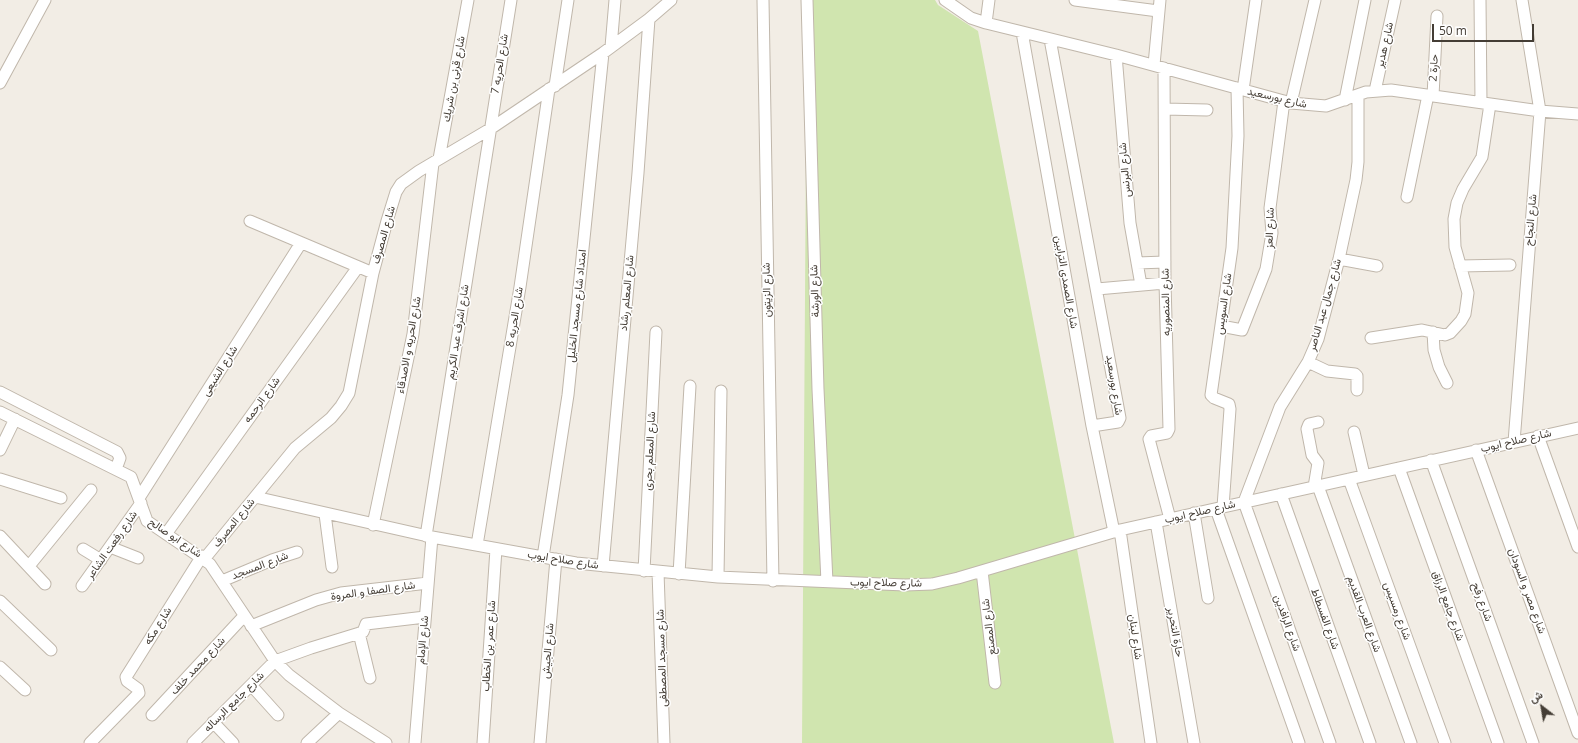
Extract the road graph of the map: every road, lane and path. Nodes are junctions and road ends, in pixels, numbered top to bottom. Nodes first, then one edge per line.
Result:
1 (45, 0) edge
2 (468, 0) edge
3 (511, 0) edge
4 (568, 0) edge
5 (615, 0) edge
6 (763, 0) edge
7 (807, 0) edge
8 (946, 0) edge
9 (989, 0) edge
10 (1074, 0) edge
11 (1160, 0) edge
12 (1256, 0) edge
13 (1314, 0) edge
14 (1365, 0) edge
15 (1395, 0) edge
16 (1480, 0) edge
17 (1522, 0) edge
18 (668, 2) edge
19 (1158, 12) junction
20 (1437, 16) dead end
21 (649, 19) junction
22 (986, 23) junction
23 (1022, 32) junction
24 (1050, 39) junction
25 (607, 50) junction
26 (1116, 55) junction
27 (1159, 67) junction
28 (0, 83) edge
29 (552, 87) junction
30 (1240, 89) junction
31 (1375, 91) junction
32 (1358, 95) junction
33 (1430, 96) junction
34 (1345, 100) junction
35 (1288, 102) junction
36 (1485, 103) junction
37 (1165, 109) junction
38 (1207, 110) dead end
39 (1540, 111) junction
40 (1578, 114) edge
41 (490, 129) junction
42 (436, 161) junction
43 (1407, 197) dead end
44 (250, 221) dead end
45 (301, 243) junction
46 (1339, 259) junction
47 (1165, 262) junction
48 (1137, 263) junction
49 (1510, 265) dead end
50 (1377, 266) dead end
51 (1460, 266) junction
52 (358, 267) junction
53 (373, 273) junction
54 (1165, 283) junction
55 (1141, 285) junction
56 (1097, 289) junction
57 (1221, 326) junction
58 (656, 332) dead end
59 (1433, 332) junction
60 (1372, 338) dead end
61 (1308, 362) junction
62 (1447, 383) dead end
63 (690, 386) dead end
64 (1357, 390) dead end
65 (721, 391) dead end
66 (0, 392) edge
67 (0, 412) edge
68 (15, 420) junction
69 (1318, 422) dead end
70 (1092, 426) junction
71 (1578, 428) edge
72 (1354, 432) dead end
73 (1538, 436) junction
74 (1514, 442) junction
75 (0, 450) edge
76 (1476, 450) junction
77 (1431, 460) junction
78 (1398, 468) junction
79 (116, 469) junction
80 (1364, 476) junction
81 (0, 479) edge
82 (1350, 479) junction
83 (1316, 486) junction
84 (91, 490) dead end
85 (1281, 494) junction
86 (254, 497) junction
87 (61, 498) dead end
88 (140, 501) junction
89 (1244, 502) junction
90 (1220, 508) junction
91 (1194, 513) junction
92 (325, 514) junction
93 (1170, 519) junction
94 (1156, 522) junction
95 (373, 524) junction
96 (1117, 531) junction
97 (166, 534) junction
98 (0, 536) edge
99 (429, 536) junction
100 (477, 545) junction
101 (110, 546) junction
102 (1578, 547) edge
103 (83, 549) dead end
104 (496, 549) junction
105 (298, 552) dead end
106 (203, 557) junction
107 (543, 557) junction
108 (138, 558) dead end
109 (556, 559) junction
110 (101, 560) junction
111 (29, 566) junction
112 (603, 566) junction
113 (332, 567) dead end
114 (644, 571) junction
115 (982, 571) junction
116 (658, 572) junction
117 (679, 574) junction
118 (718, 577) junction
119 (222, 581) junction
120 (773, 581) junction
121 (827, 582) junction
122 (428, 583) junction
123 (45, 584) dead end
124 (82, 586) dead end
125 (1208, 598) dead end
126 (0, 602) edge
127 (244, 616) junction
128 (425, 617) junction
129 (251, 626) junction
130 (359, 633) junction
131 (51, 650) dead end
132 (275, 661) junction
133 (0, 667) edge
134 (370, 678) dead end
135 (995, 683) dead end
136 (251, 685) junction
137 (25, 690) dead end
138 (339, 713) junction
139 (152, 715) dead end
140 (278, 715) dead end
141 (213, 722) junction
142 (1578, 733) edge
143 (383, 742) edge
144 (90, 743) edge
145 (193, 743) edge
146 (233, 743) edge
147 (308, 743) edge
148 (415, 743) edge
149 (483, 743) edge
150 (540, 743) edge
151 (664, 743) edge
152 (1151, 743) edge
153 (1194, 743) edge
154 (1299, 743) edge
155 (1330, 743) edge
156 (1370, 743) edge
157 (1411, 743) edge
158 (1445, 743) edge
159 (1498, 743) edge
160 (1533, 743) edge

1 - 28 street
2 - 42 street, شارع قرنى بن شريك
3 - 41 street, شارع الحريه 7
4 - 29 street, شارع الحريه 8
5 - 25 street, امتداد شارع مسجد الخليل
6 - 120 street, شارع الزيتون
7 - 121 street, شارع الورشة
8 - 22 street, شارع بورسعيد
9 - 22 street
10 - 19 street
11 - 19 street, شارع المنصوريه
12 - 30 street, شارع السويس
13 - 35 street, شارع العز
14 - 34 street
15 - 31 street, شارع هدير
16 - 36 street
17 - 39 street, شارع النجاح
18 - 21 street, شارع المصرف
19 - 27 street, شارع المنصوريه
20 - 33 street, حارة 2
21 - 25 street, شارع المصرف
21 - 112 street, شارع المعلم رشاد
22 - 23 street, شارع بورسعيد
23 - 24 street, شارع بورسعيد
23 - 70 street, شارع الصمدى الترابين
24 - 26 street, شارع بورسعيد
24 - 56 street, شارع بورسعيد
25 - 29 street, شارع المصرف
25 - 107 street, امتداد شارع مسجد الخليل
26 - 27 street, شارع بورسعيد
26 - 48 street, شارع البرنس
27 - 30 street, شارع بورسعيد
27 - 37 street, شارع المنصوريه
29 - 41 street, شارع المصرف
29 - 100 street, شارع الحريه 8
30 - 35 street, شارع بورسعيد
30 - 57 street, شارع السويس
31 - 32 street, شارع بورسعيد
31 - 33 street, شارع بورسعيد
32 - 34 street, شارع بورسعيد
32 - 46 street, شارع جمال عبد الناصر
33 - 36 street, شارع بورسعيد
33 - 43 street, حارة 2
34 - 35 street, شارع بورسعيد
35 - 57 street, شارع العز
36 - 39 street, شارع بورسعيد
36 - 51 street
37 - 38 street
37 - 47 street, شارع المنصوريه
39 - 40 street, شارع بورسعيد
39 - 74 street, شارع النجاح
41 - 42 street, شارع المصرف
41 - 99 street, شارع اشرف عبد الكريم
42 - 53 street, شارع المصرف
42 - 95 street, شارع الحريه و الاصدقاء
44 - 45 street
45 - 52 street
45 - 88 street, شارع الشيعى
46 - 50 street
46 - 61 street, شارع جمال عبد الناصر
47 - 48 street
47 - 54 street, شارع المنصوريه
48 - 55 street, شارع البرنس
49 - 51 street
51 - 59 street
52 - 53 street
52 - 97 street, شارع الرحمه
53 - 86 street, شارع المصرف
54 - 55 street
54 - 93 street, شارع المنصوريه
55 - 56 street
56 - 70 street, شارع بورسعيد
57 - 90 street, شارع السويس
58 - 114 street, شارع المعلم بحرى
59 - 60 street
59 - 62 street
61 - 64 street
61 - 89 street, شارع جمال عبد الناصر
63 - 117 street
65 - 118 street
66 - 79 street
67 - 68 street, شارع ابو صالح
68 - 75 street
68 - 79 street, شارع ابو صالح
69 - 83 street
70 - 96 street, شارع الصمدى الترابين
71 - 73 street, شارع صلاح ايوب
72 - 80 street
73 - 74 street, شارع صلاح ايوب
73 - 102 street
74 - 76 street, شارع صلاح ايوب
76 - 77 street, شارع صلاح ايوب
76 - 142 street, شارع مصر و السودان
77 - 78 street, شارع صلاح ايوب
77 - 160 street, شارع رفح
78 - 80 street, شارع صلاح ايوب
78 - 159 street, شارع جامع الرزاق
79 - 88 street, شارع ابو صالح
80 - 82 street, شارع صلاح ايوب
81 - 87 street
82 - 83 street, شارع صلاح ايوب
82 - 158 street, شارع رمسيس
83 - 85 street, شارع صلاح ايوب
83 - 157 street, شارع العرب القديم
84 - 111 street
85 - 89 street, شارع صلاح ايوب
85 - 156 street, شارع الفسطاط
86 - 92 street, شارع صلاح ايوب
86 - 106 street, شارع المصرف
88 - 97 street, شارع ابو صالح
88 - 101 street, شارع رفعت الشاعر
89 - 90 street, شارع صلاح ايوب
89 - 155 street, شارع الرافدين
90 - 91 street, شارع صلاح ايوب
90 - 154 street
91 - 93 street, شارع صلاح ايوب
91 - 125 street
92 - 95 street, شارع صلاح ايوب
92 - 113 street
93 - 94 street, شارع صلاح ايوب
94 - 96 street, شارع صلاح ايوب
94 - 153 street, حارة التحرير
95 - 99 street, شارع صلاح ايوب
96 - 115 street, شارع صلاح ايوب
96 - 152 street, شارع لبنان
97 - 106 street, شارع ابو صالح
98 - 111 street
99 - 100 street, شارع صلاح ايوب
99 - 122 street, شارع الإمام
100 - 104 street, شارع صلاح ايوب
101 - 108 street
101 - 110 street, شارع رفعت الشاعر
103 - 110 street
104 - 107 street, شارع صلاح ايوب
104 - 149 street, شارع عمر بن الخطاب
105 - 119 street, شارع المسجد
106 - 119 street, شارع ابو صالح
106 - 144 street, شارع مكه
107 - 109 street, شارع صلاح ايوب
109 - 112 street, شارع صلاح ايوب
109 - 150 street, شارع الجيش
110 - 124 street, شارع رفعت الشاعر
111 - 123 street
112 - 114 street, شارع صلاح ايوب
114 - 116 street, شارع صلاح ايوب
115 - 121 street, شارع صلاح ايوب
115 - 135 street, شارع المصنع
116 - 117 street, شارع صلاح ايوب
116 - 151 street, شارع مسجد المصطفى
117 - 118 street, شارع صلاح ايوب
118 - 120 street, شارع صلاح ايوب
119 - 127 street, شارع ابو صالح
120 - 121 street, شارع صلاح ايوب
122 - 128 street, شارع الإمام
122 - 129 street, شارع الصفا و المروة
126 - 131 street
127 - 129 street, شارع ابو صالح
127 - 139 street, شارع محمد خلف
128 - 130 street
128 - 148 street, شارع الإمام
129 - 132 street, شارع ابو صالح
130 - 132 street
130 - 134 street
132 - 136 street, شارع جامع الرساله
132 - 138 street, شارع ابو صالح
133 - 137 street
136 - 140 street
136 - 141 street, شارع جامع الرساله
138 - 143 street, شارع ابو صالح
138 - 147 street
141 - 145 street, شارع جامع الرساله
141 - 146 street

